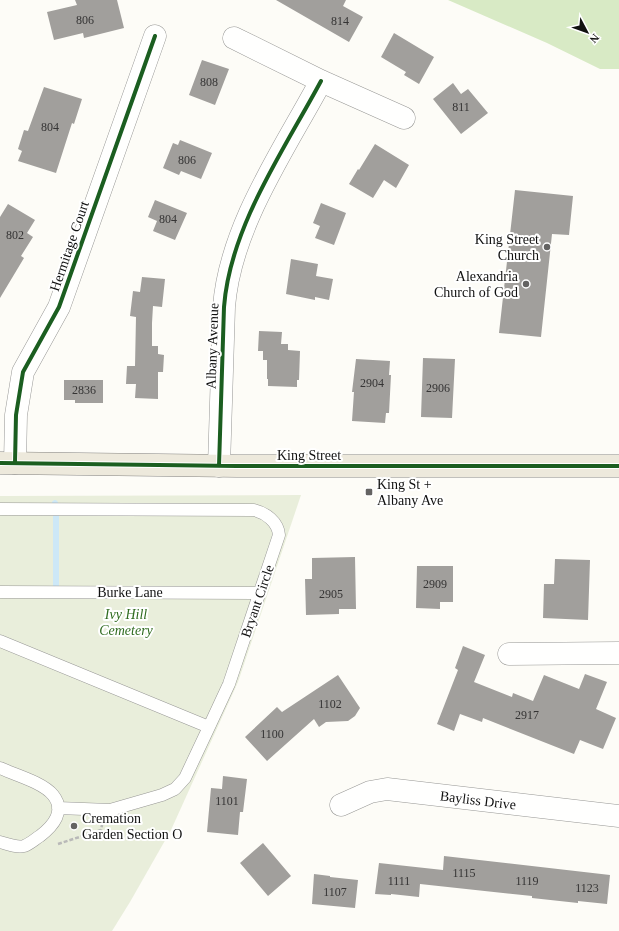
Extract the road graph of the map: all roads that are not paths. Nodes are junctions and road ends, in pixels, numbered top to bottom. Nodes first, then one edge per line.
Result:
1 (155, 36) dead end
2 (234, 38) dead end
3 (322, 81) junction
4 (404, 118) dead end
5 (8, 463) edge
6 (219, 466) junction
7 (619, 466) edge
8 (0, 509) edge
9 (0, 592) edge
10 (260, 593) junction
11 (0, 641) edge
12 (619, 653) edge
13 (509, 654) dead end
14 (209, 727) junction
15 (0, 768) edge
16 (341, 805) dead end
17 (58, 808) junction
18 (619, 816) edge
19 (0, 842) edge

1 - 5 street, Hermitage Court
2 - 3 street
3 - 4 street
3 - 6 street, Albany Avenue
5 - 6 main road, King Street
6 - 7 main road, King Street
8 - 10 lane, Bryant Circle
9 - 10 lane, Burke Lane
10 - 14 lane, Bryant Circle
11 - 14 lane
12 - 13 street
14 - 17 lane, Bryant Circle
15 - 17 lane
16 - 18 street, Bayliss Drive
17 - 19 lane

